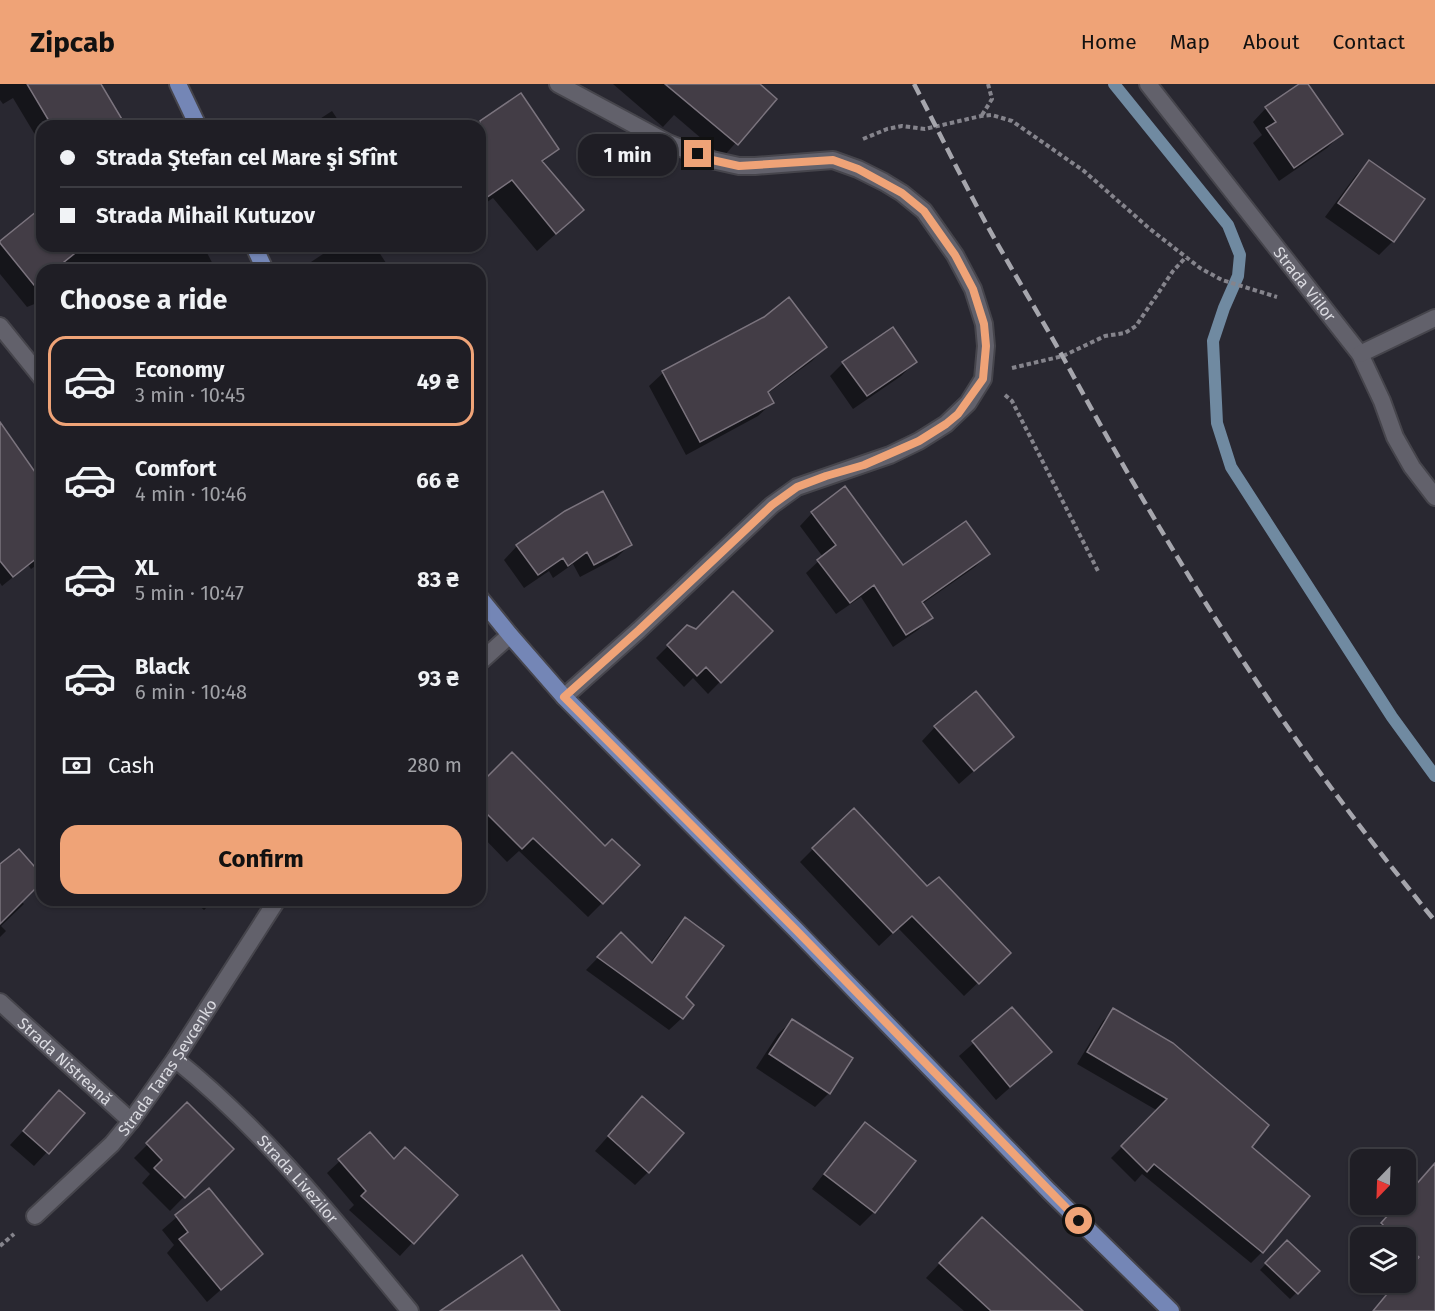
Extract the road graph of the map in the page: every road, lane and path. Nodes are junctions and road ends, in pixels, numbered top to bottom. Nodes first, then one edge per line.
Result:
1 (178, 84) edge
2 (558, 84) edge
3 (988, 84) edge
4 (1148, 84) edge
5 (981, 116) junction
6 (195, 120) edge
7 (833, 160) junction
8 (1186, 257) junction
9 (1247, 288) dead end
10 (1435, 318) edge
11 (0, 326) edge
12 (1360, 354) junction
13 (36, 371) edge
14 (983, 379) junction
15 (1435, 498) edge
16 (1099, 573) dead end
17 (486, 605) edge
18 (510, 635) junction
19 (486, 657) edge
20 (564, 697) junction
21 (273, 906) edge
22 (0, 1002) edge
23 (175, 1059) junction
24 (131, 1121) junction
25 (34, 1216) dead end
26 (410, 1311) edge
27 (1171, 1311) edge

1 - 6 main road
2 - 7 street
3 - 5 path
4 - 12 street, Strada Viilor
5 - 7 path
5 - 8 path
7 - 14 street
8 - 9 path
8 - 14 path
10 - 12 street
11 - 13 street
12 - 15 street, Strada Viilor
14 - 16 path
14 - 20 street
17 - 18 main road
18 - 19 street
18 - 20 main road
20 - 27 main road
21 - 23 street, Strada Taras Șevcenko
22 - 24 street, Strada Nistreană
23 - 24 street, Strada Taras Șevcenko
23 - 26 street, Strada Livezilor
24 - 25 street, Strada Taras Șevcenko

